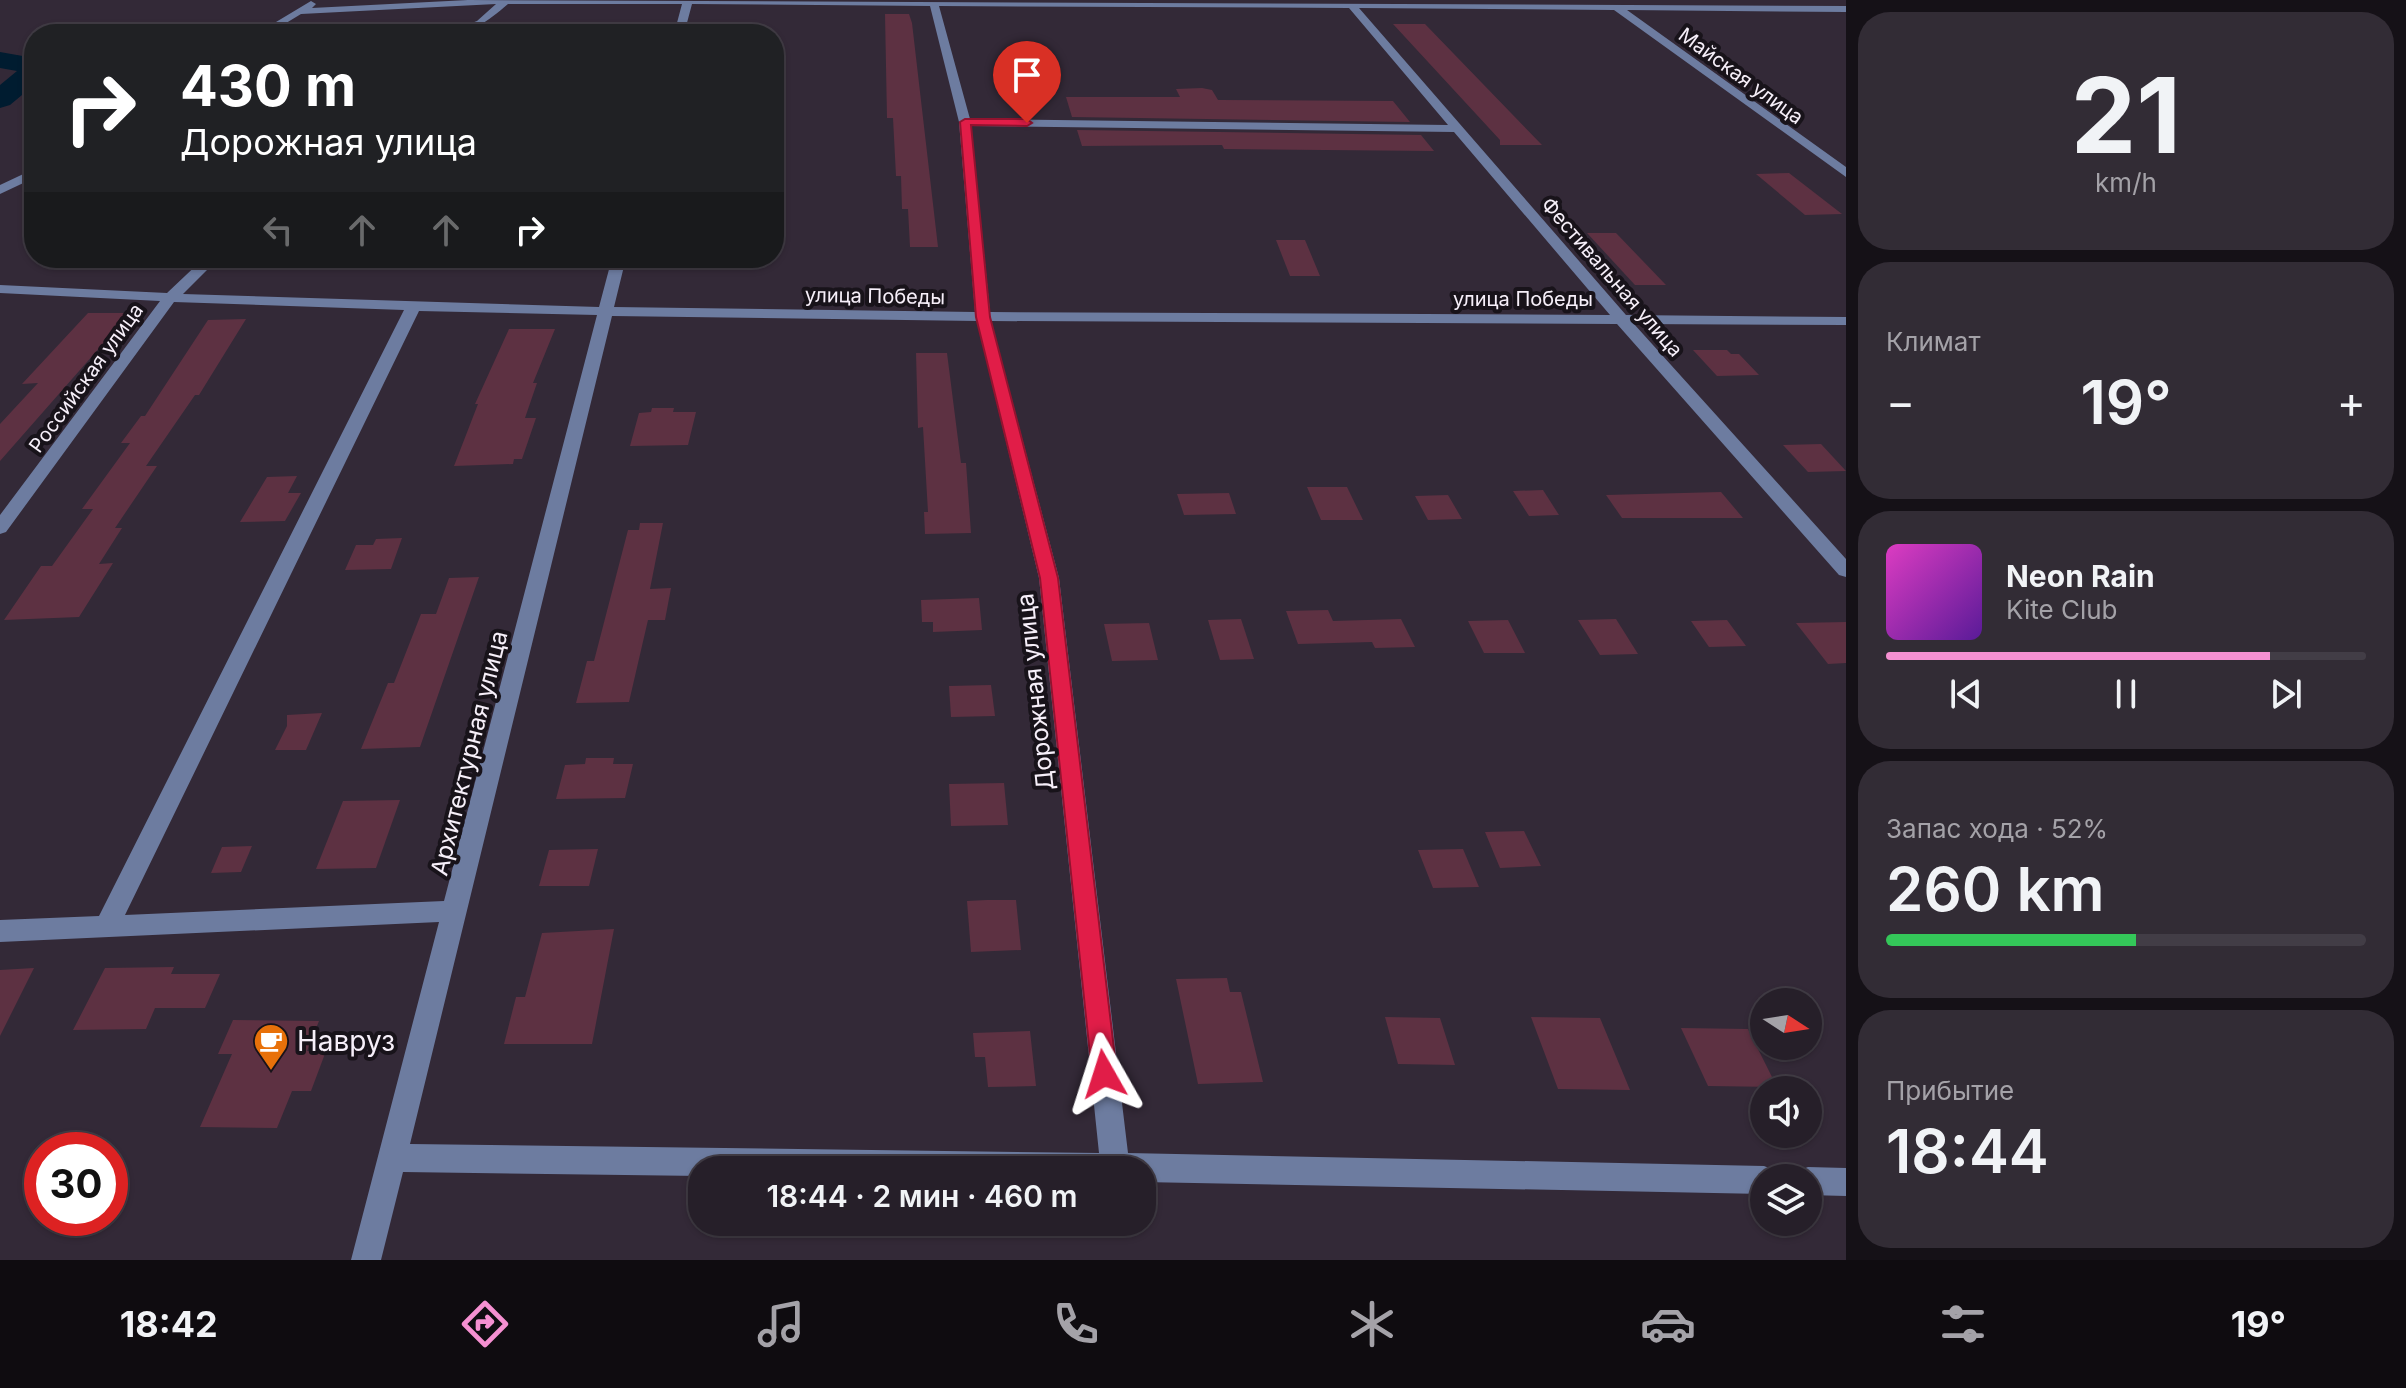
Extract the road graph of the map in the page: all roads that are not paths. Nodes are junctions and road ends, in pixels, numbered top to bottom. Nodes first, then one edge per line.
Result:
1 (318, 0) edge
2 (688, 0) edge
3 (506, 1) edge
4 (529, 1) edge
5 (934, 3) junction
6 (1351, 5) junction
7 (1616, 7) junction
8 (1846, 9) edge
9 (300, 11) junction
10 (278, 24) edge
11 (477, 24) edge
12 (682, 24) edge
13 (965, 122) junction
14 (1457, 129) junction
15 (1846, 173) edge
16 (24, 178) edge
17 (0, 190) edge
18 (202, 268) edge
19 (616, 268) edge
20 (0, 289) edge
21 (169, 299) junction
22 (414, 306) junction
23 (605, 312) junction
24 (983, 317) junction
25 (1621, 319) junction
26 (1846, 321) edge
27 (0, 528) edge
28 (1846, 571) edge
29 (455, 911) junction
30 (106, 928) junction
31 (0, 931) edge
32 (1114, 1156) edge
33 (392, 1158) junction
34 (688, 1162) edge
35 (1156, 1168) edge
36 (1750, 1180) edge
37 (1822, 1181) edge
38 (1846, 1182) edge
39 (366, 1260) edge

1 - 9 street
2 - 4 street
2 - 5 street
2 - 12 street
3 - 4 street
3 - 9 street
3 - 11 street
5 - 6 street
5 - 13 street, Дорожная улица
6 - 7 street
6 - 14 street, Фестивальная улица
7 - 8 street
7 - 15 street, Майская улица
9 - 10 street
13 - 14 street
13 - 24 street, Дорожная улица
14 - 25 street, Фестивальная улица
16 - 17 street
18 - 21 street, Российская улица
19 - 23 street, Архитектурная улица
20 - 21 street, улица Победы
21 - 22 street, улица Победы
21 - 27 street, Российская улица
22 - 23 street, улица Победы
22 - 30 street
23 - 24 street, улица Победы
23 - 29 street, Архитектурная улица
24 - 25 street, улица Победы
24 - 32 street, Дорожная улица
25 - 26 street, улица Победы
25 - 28 street, Фестивальная улица
29 - 30 street
29 - 33 street, Архитектурная улица
30 - 31 street
33 - 34 street
33 - 39 street, Архитектурная улица
35 - 36 street
37 - 38 street

